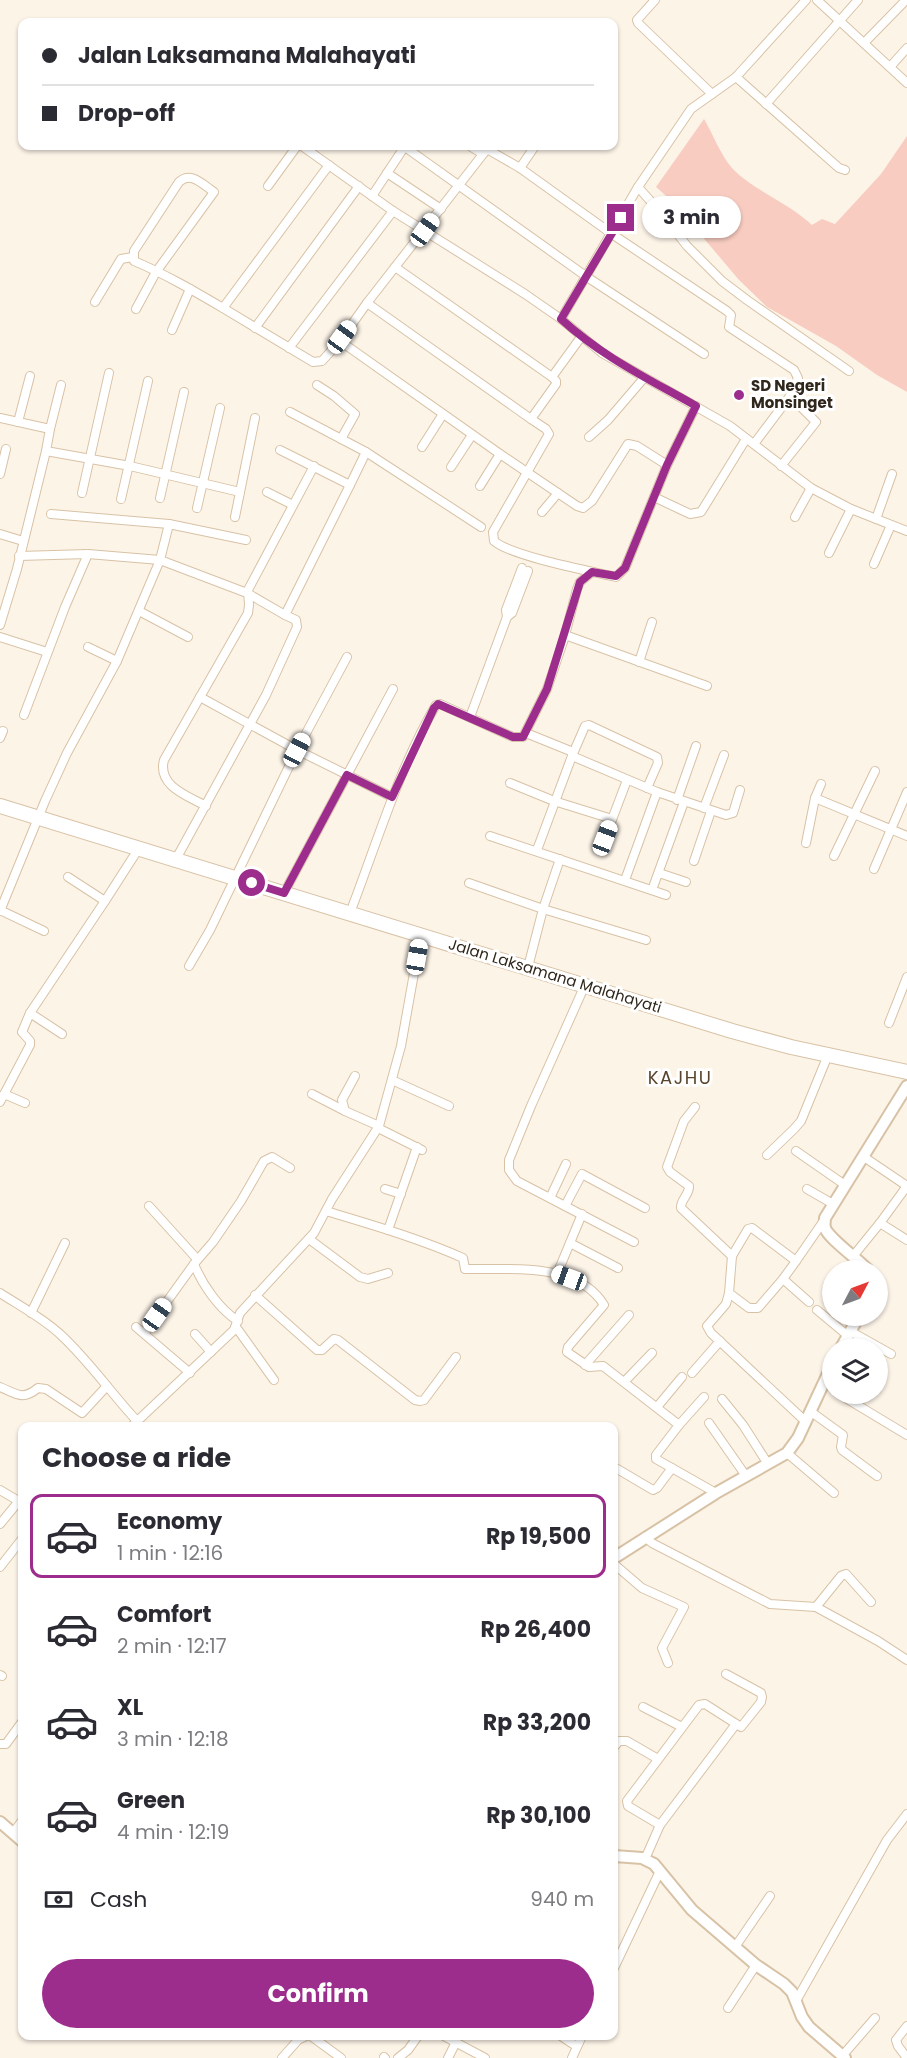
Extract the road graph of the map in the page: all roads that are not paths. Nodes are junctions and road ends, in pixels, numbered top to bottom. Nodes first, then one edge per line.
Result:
1 (654, 0) edge
2 (806, 0) edge
3 (817, 0) edge
4 (858, 0) edge
5 (906, 0) edge
6 (840, 20) junction
7 (864, 43) junction
8 (907, 48) edge
9 (890, 67) junction
10 (736, 77) junction
11 (907, 83) edge
12 (712, 94) junction
13 (766, 104) junction
14 (294, 150) edge
15 (308, 150) edge
16 (402, 150) edge
17 (411, 150) edge
18 (476, 150) edge
19 (486, 150) edge
20 (492, 150) edge
21 (532, 150) edge
22 (483, 154) junction
23 (329, 165) junction
24 (520, 168) junction
25 (845, 170) dead end
26 (387, 172) junction
27 (459, 185) junction
28 (268, 186) dead end
29 (359, 186) junction
30 (639, 186) junction
31 (372, 196) junction
32 (441, 209) junction
33 (393, 211) junction
34 (425, 230) junction
35 (612, 234) junction
36 (133, 257) junction
37 (395, 267) junction
38 (156, 272) junction
39 (587, 277) junction
40 (190, 289) junction
41 (95, 302) dead end
42 (367, 303) junction
43 (223, 308) junction
44 (136, 309) dead end
45 (561, 319) junction
46 (255, 328) junction
47 (172, 330) dead end
48 (581, 337) junction
49 (340, 340) junction
50 (289, 348) junction
51 (704, 354) dead end
52 (849, 371) dead end
53 (109, 373) dead end
54 (30, 376) dead end
55 (552, 377) junction
56 (644, 378) junction
57 (148, 381) dead end
58 (61, 385) dead end
59 (317, 385) dead end
60 (184, 392) dead end
61 (790, 396) junction
62 (696, 406) junction
63 (220, 408) dead end
64 (290, 412) dead end
65 (443, 414) junction
66 (0, 418) edge
67 (255, 418) dead end
68 (531, 418) junction
69 (18, 422) junction
70 (50, 429) junction
71 (472, 435) junction
72 (589, 437) dead end
73 (341, 439) junction
74 (746, 439) junction
75 (754, 444) junction
76 (422, 447) dead end
77 (6, 449) dead end
78 (280, 450) dead end
79 (46, 451) junction
80 (366, 452) junction
81 (500, 454) junction
82 (91, 458) junction
83 (667, 465) junction
84 (130, 466) junction
85 (314, 466) junction
86 (781, 466) junction
87 (451, 467) dead end
88 (527, 472) junction
89 (0, 474) edge
90 (892, 474) dead end
91 (166, 475) junction
92 (202, 484) junction
93 (350, 485) junction
94 (480, 486) dead end
95 (812, 488) junction
96 (240, 492) junction
97 (267, 492) dead end
98 (82, 493) dead end
99 (558, 493) junction
100 (654, 496) junction
101 (160, 498) dead end
102 (121, 499) dead end
103 (293, 505) junction
104 (197, 508) dead end
105 (851, 509) junction
106 (543, 512) dead end
107 (51, 514) dead end
108 (795, 516) dead end
109 (235, 517) dead end
110 (876, 519) junction
111 (169, 524) junction
112 (891, 525) junction
113 (481, 526) dead end
114 (907, 531) edge
115 (0, 534) edge
116 (246, 540) dead end
117 (23, 541) junction
118 (829, 553) dead end
119 (88, 554) junction
120 (19, 556) junction
121 (160, 560) junction
122 (874, 564) dead end
123 (525, 569) dead end
124 (591, 572) junction
125 (247, 593) junction
126 (139, 611) junction
127 (285, 615) junction
128 (652, 622) dead end
129 (0, 625) edge
130 (565, 635) junction
131 (0, 637) edge
132 (188, 637) dead end
133 (88, 647) dead end
134 (47, 652) junction
135 (347, 657) dead end
136 (117, 661) junction
137 (639, 662) junction
138 (707, 686) dead end
139 (393, 689) dead end
140 (200, 697) junction
141 (24, 715) dead end
142 (470, 717) junction
143 (250, 724) junction
144 (526, 733) junction
145 (696, 746) dead end
146 (297, 750) junction
147 (573, 754) junction
148 (724, 755) dead end
149 (875, 771) dead end
150 (347, 775) junction
151 (627, 780) junction
152 (510, 783) dead end
153 (821, 784) dead end
154 (647, 788) junction
155 (740, 790) dead end
156 (657, 792) junction
157 (907, 792) edge
158 (392, 797) junction
159 (815, 798) junction
160 (554, 801) junction
161 (681, 801) junction
162 (0, 806) edge
163 (206, 806) junction
164 (707, 809) junction
165 (855, 813) junction
166 (39, 818) junction
167 (612, 819) junction
168 (891, 829) junction
169 (490, 836) dead end
170 (907, 836) edge
171 (605, 838) dead end
172 (806, 843) dead end
173 (139, 848) junction
174 (537, 850) junction
175 (834, 856) dead end
176 (176, 858) junction
177 (560, 859) junction
178 (694, 861) dead end
179 (874, 869) dead end
180 (658, 873) junction
181 (68, 877) dead end
182 (236, 878) junction
183 (625, 880) junction
184 (686, 882) dead end
185 (469, 883) dead end
186 (652, 890) junction
187 (284, 893) junction
188 (666, 895) dead end
189 (105, 901) junction
190 (543, 909) junction
191 (0, 910) edge
192 (350, 913) junction
193 (44, 931) dead end
194 (421, 934) junction
195 (646, 940) dead end
196 (189, 966) dead end
197 (528, 967) junction
198 (907, 977) edge
199 (585, 985) junction
200 (905, 987) edge
201 (30, 1013) junction
202 (889, 1023) dead end
203 (62, 1034) dead end
204 (828, 1055) junction
205 (907, 1072) edge
206 (354, 1076) dead end
207 (392, 1080) junction
208 (907, 1086) edge
209 (312, 1094) dead end
210 (2, 1098) edge
211 (25, 1103) dead end
212 (449, 1106) dead end
213 (695, 1107) dead end
214 (345, 1111) junction
215 (378, 1127) junction
216 (796, 1151) dead end
217 (766, 1155) dead end
218 (864, 1157) junction
219 (566, 1164) dead end
220 (290, 1168) dead end
221 (844, 1185) junction
222 (907, 1186) edge
223 (385, 1189) dead end
224 (807, 1189) dead end
225 (401, 1194) junction
226 (550, 1198) junction
227 (833, 1204) junction
228 (149, 1206) dead end
229 (565, 1206) junction
230 (645, 1208) dead end
231 (326, 1211) junction
232 (582, 1214) junction
233 (825, 1218) junction
234 (880, 1223) junction
235 (388, 1230) junction
236 (309, 1239) junction
237 (907, 1240) edge
238 (634, 1242) dead end
239 (65, 1243) dead end
240 (570, 1243) junction
241 (854, 1255) junction
242 (732, 1256) junction
243 (859, 1260) edge
244 (196, 1261) junction
245 (796, 1261) junction
246 (618, 1268) dead end
247 (388, 1273) dead end
248 (557, 1274) junction
249 (783, 1280) junction
250 (0, 1293) edge
251 (729, 1293) junction
252 (255, 1295) junction
253 (809, 1302) dead end
254 (817, 1310) dead end
255 (31, 1313) junction
256 (628, 1315) dead end
257 (237, 1324) junction
258 (853, 1326) edge
259 (136, 1327) dead end
260 (145, 1332) junction
261 (849, 1333) junction
262 (195, 1334) dead end
263 (846, 1338) edge
264 (720, 1341) junction
265 (211, 1352) junction
266 (651, 1353) dead end
267 (891, 1354) dead end
268 (456, 1357) dead end
269 (585, 1365) junction
270 (190, 1372) junction
271 (692, 1373) dead end
272 (682, 1377) dead end
273 (274, 1380) dead end
274 (625, 1382) junction
275 (107, 1386) junction
276 (0, 1387) edge
277 (822, 1395) edge
278 (704, 1397) dead end
279 (722, 1400) dead end
280 (856, 1404) edge
281 (657, 1407) junction
282 (810, 1411) junction
283 (805, 1421) junction
284 (134, 1422) edge
285 (137, 1422) edge
286 (710, 1423) dead end
287 (679, 1425) junction
288 (907, 1435) edge
289 (788, 1453) junction
290 (768, 1464) junction
291 (672, 1468) junction
292 (618, 1469) edge
293 (746, 1476) junction
294 (878, 1476) dead end
295 (0, 1490) edge
296 (716, 1493) junction
297 (834, 1493) dead end
298 (18, 1500) edge
299 (18, 1505) edge
300 (0, 1524) edge
301 (645, 1537) junction
302 (18, 1544) edge
303 (618, 1555) edge
304 (0, 1567) edge
305 (618, 1567) edge
306 (871, 1602) dead end
307 (816, 1607) junction
308 (907, 1660) edge
309 (668, 1663) dead end
310 (726, 1674) dead end
311 (643, 1707) dead end
312 (736, 1724) junction
313 (682, 1727) junction
314 (18, 1728) edge
315 (618, 1737) edge
316 (623, 1740) junction
317 (618, 1742) edge
318 (0, 1744) edge
319 (658, 1759) junction
320 (907, 1814) edge
321 (0, 1822) edge
322 (660, 1825) junction
323 (18, 1826) edge
324 (13, 1833) junction
325 (18, 1837) edge
326 (618, 1856) edge
327 (645, 1859) junction
328 (660, 1871) junction
329 (770, 1896) dead end
330 (735, 1947) junction
331 (618, 1960) edge
332 (756, 1965) junction
333 (796, 2001) junction
334 (728, 2008) dead end
335 (875, 2018) dead end
336 (907, 2026) edge
337 (298, 2040) edge
338 (316, 2040) edge
339 (415, 2040) edge
340 (452, 2040) edge
341 (567, 2040) edge
342 (580, 2040) edge
343 (456, 2042) junction
344 (576, 2046) junction
345 (844, 2056) edge
346 (904, 2057) edge
347 (282, 2058) edge
348 (341, 2058) edge
349 (398, 2058) edge
350 (448, 2058) edge
351 (485, 2058) edge
352 (572, 2058) edge

1 - 12 street
2 - 10 street
3 - 6 street
4 - 6 street
5 - 7 street
6 - 7 street
6 - 13 street
7 - 9 street
8 - 9 street
9 - 11 street
10 - 12 street
10 - 13 street
12 - 30 street
13 - 25 street
14 - 28 street
15 - 23 street
16 - 26 street
17 - 27 street
18 - 22 street
19 - 22 street
20 - 24 street
21 - 24 street
22 - 27 street
23 - 29 street
23 - 43 street
24 - 35 street
26 - 31 street
26 - 32 street
27 - 32 street
27 - 39 street
29 - 31 street
29 - 46 street
30 - 35 street
30 - 52 street
31 - 33 street
32 - 34 street
33 - 34 street
33 - 50 street
34 - 37 street
34 - 45 street
35 - 39 street
35 - 61 street
36 - 38 street
36 - 38 street
36 - 41 street
37 - 42 street
37 - 55 street
38 - 40 street
38 - 44 street
39 - 45 street
39 - 51 street
40 - 43 street
40 - 47 street
42 - 49 street
42 - 68 street
43 - 46 street
45 - 48 street
46 - 50 street
48 - 55 street
48 - 56 street
49 - 50 street
49 - 65 street
53 - 82 street
54 - 69 street
55 - 68 street
56 - 62 street
56 - 72 street
57 - 84 street
58 - 70 street
59 - 73 street
60 - 91 street
61 - 75 street
61 - 86 street
62 - 74 street
62 - 83 street
63 - 92 street
64 - 73 street
65 - 71 street
65 - 76 street
66 - 69 street
67 - 96 street
68 - 88 street
69 - 70 street
70 - 79 street
71 - 81 street
71 - 87 street
73 - 80 street
74 - 75 street
74 - 100 street
75 - 86 street
77 - 89 street
78 - 85 street
79 - 82 street
79 - 117 street
80 - 93 street
80 - 113 street
81 - 88 street
81 - 94 street
82 - 84 street
82 - 98 street
83 - 99 street
83 - 100 street
84 - 91 street
84 - 102 street
85 - 93 street
85 - 103 street
86 - 95 street
88 - 99 street
88 - 124 street
90 - 110 street
91 - 92 street
91 - 101 street
92 - 96 street
92 - 104 street
93 - 127 street
95 - 105 street
95 - 108 street
96 - 109 street
97 - 103 street
99 - 106 street
100 - 124 street
103 - 125 street
105 - 110 street
105 - 118 street
107 - 111 street
110 - 112 street
111 - 116 street
111 - 121 street
112 - 114 street
112 - 122 street
115 - 117 street
117 - 120 street
119 - 120 street
119 - 121 street
119 - 134 street
120 - 129 street
121 - 125 street
121 - 126 street
123 - 142 street
124 - 130 street
125 - 127 street
125 - 140 street
126 - 132 street
126 - 136 street
127 - 143 street
128 - 137 street
130 - 137 street
130 - 144 street
131 - 134 street
133 - 136 street
134 - 141 street
135 - 146 street
136 - 166 street
137 - 138 street
139 - 150 street
140 - 143 street
140 - 163 street
142 - 144 street
142 - 158 street
143 - 146 street
143 - 163 street
144 - 147 street
145 - 161 street
146 - 150 street
146 - 182 street
147 - 151 street
147 - 154 street
147 - 160 street
148 - 164 street
149 - 165 street
150 - 158 street
150 - 187 street
151 - 154 street
151 - 167 street
152 - 160 street
153 - 159 street
154 - 156 street
155 - 164 street
156 - 161 street
156 - 183 street
157 - 168 street
158 - 192 street
159 - 165 street
159 - 172 street
160 - 167 street
160 - 174 street
161 - 164 street
161 - 180 street
162 - 166 highway, Jalan Laksamana Malahayati
163 - 176 street
164 - 178 street
165 - 168 street
165 - 175 street
166 - 173 highway, Jalan Laksamana Malahayati
166 - 191 street
167 - 171 street
168 - 170 street
168 - 179 street
169 - 174 street
173 - 176 highway, Jalan Laksamana Malahayati
173 - 189 street
174 - 177 street
176 - 182 highway, Jalan Laksamana Malahayati
177 - 183 street
177 - 190 street
180 - 184 street
180 - 186 street
181 - 189 street
182 - 187 highway, Jalan Laksamana Malahayati
182 - 196 street
183 - 186 street
185 - 190 street
186 - 188 street
187 - 192 highway, Jalan Laksamana Malahayati
189 - 201 street
190 - 195 street
190 - 197 street
191 - 193 street
192 - 194 highway, Jalan Laksamana Malahayati
194 - 197 highway, Jalan Laksamana Malahayati
194 - 207 street
197 - 199 highway, Jalan Laksamana Malahayati
198 - 200 street
199 - 204 highway, Jalan Laksamana Malahayati
199 - 226 street
200 - 202 street
201 - 203 street
201 - 210 street
204 - 205 highway, Jalan Laksamana Malahayati
204 - 217 street
206 - 214 street
207 - 212 street
207 - 215 street
208 - 218 street
209 - 214 street
210 - 211 street
213 - 242 street
214 - 215 street
215 - 225 street
215 - 231 street
216 - 221 street
218 - 221 street
218 - 222 street
219 - 226 street
220 - 244 street
221 - 227 street
222 - 234 street
223 - 225 street
224 - 227 street
225 - 235 street
226 - 229 street
227 - 233 street
228 - 244 street
229 - 230 street
229 - 232 street
231 - 235 street
231 - 236 street
232 - 238 street
232 - 240 street
233 - 241 street
233 - 245 street
234 - 237 street
234 - 241 street
235 - 248 street
236 - 247 street
236 - 252 street
239 - 255 street
240 - 246 street
240 - 248 street
241 - 243 street
242 - 245 street
242 - 251 street
244 - 257 street
244 - 260 street
245 - 249 street
248 - 269 street
249 - 251 street
249 - 253 street
250 - 255 street
251 - 264 street
252 - 257 street
252 - 268 street
254 - 261 street
255 - 275 street
256 - 269 street
257 - 265 street
257 - 273 street
258 - 261 street
259 - 260 street
260 - 270 street
261 - 263 street
261 - 267 street
262 - 265 street
264 - 271 street
264 - 283 street
265 - 270 street
266 - 274 street
269 - 274 street
270 - 285 street
272 - 281 street
274 - 281 street
275 - 276 street
275 - 284 street
277 - 282 street
278 - 287 street
279 - 290 street
280 - 288 street
281 - 287 street
282 - 283 street
282 - 294 street
283 - 289 street
286 - 293 street
287 - 291 street
289 - 290 street
289 - 297 street
290 - 293 street
291 - 292 street
291 - 296 street
293 - 296 street
295 - 298 street
296 - 301 street
299 - 300 street
301 - 303 street
301 - 307 street
302 - 304 street
305 - 309 street
306 - 307 street
307 - 308 street
310 - 312 street
311 - 313 street
312 - 313 street
312 - 322 street
313 - 319 street
314 - 318 street
315 - 316 street
316 - 317 street
316 - 319 street
319 - 322 street
320 - 333 street
321 - 324 street
322 - 327 street
323 - 324 street
324 - 325 street
326 - 327 street
327 - 328 street
328 - 330 street
328 - 331 street
329 - 330 street
330 - 332 street
332 - 333 street
332 - 334 street
333 - 345 street
335 - 345 street
336 - 346 street
337 - 347 street
338 - 348 street
339 - 349 street
340 - 343 street
341 - 344 street
342 - 344 street
343 - 350 street
343 - 351 street
344 - 352 street

